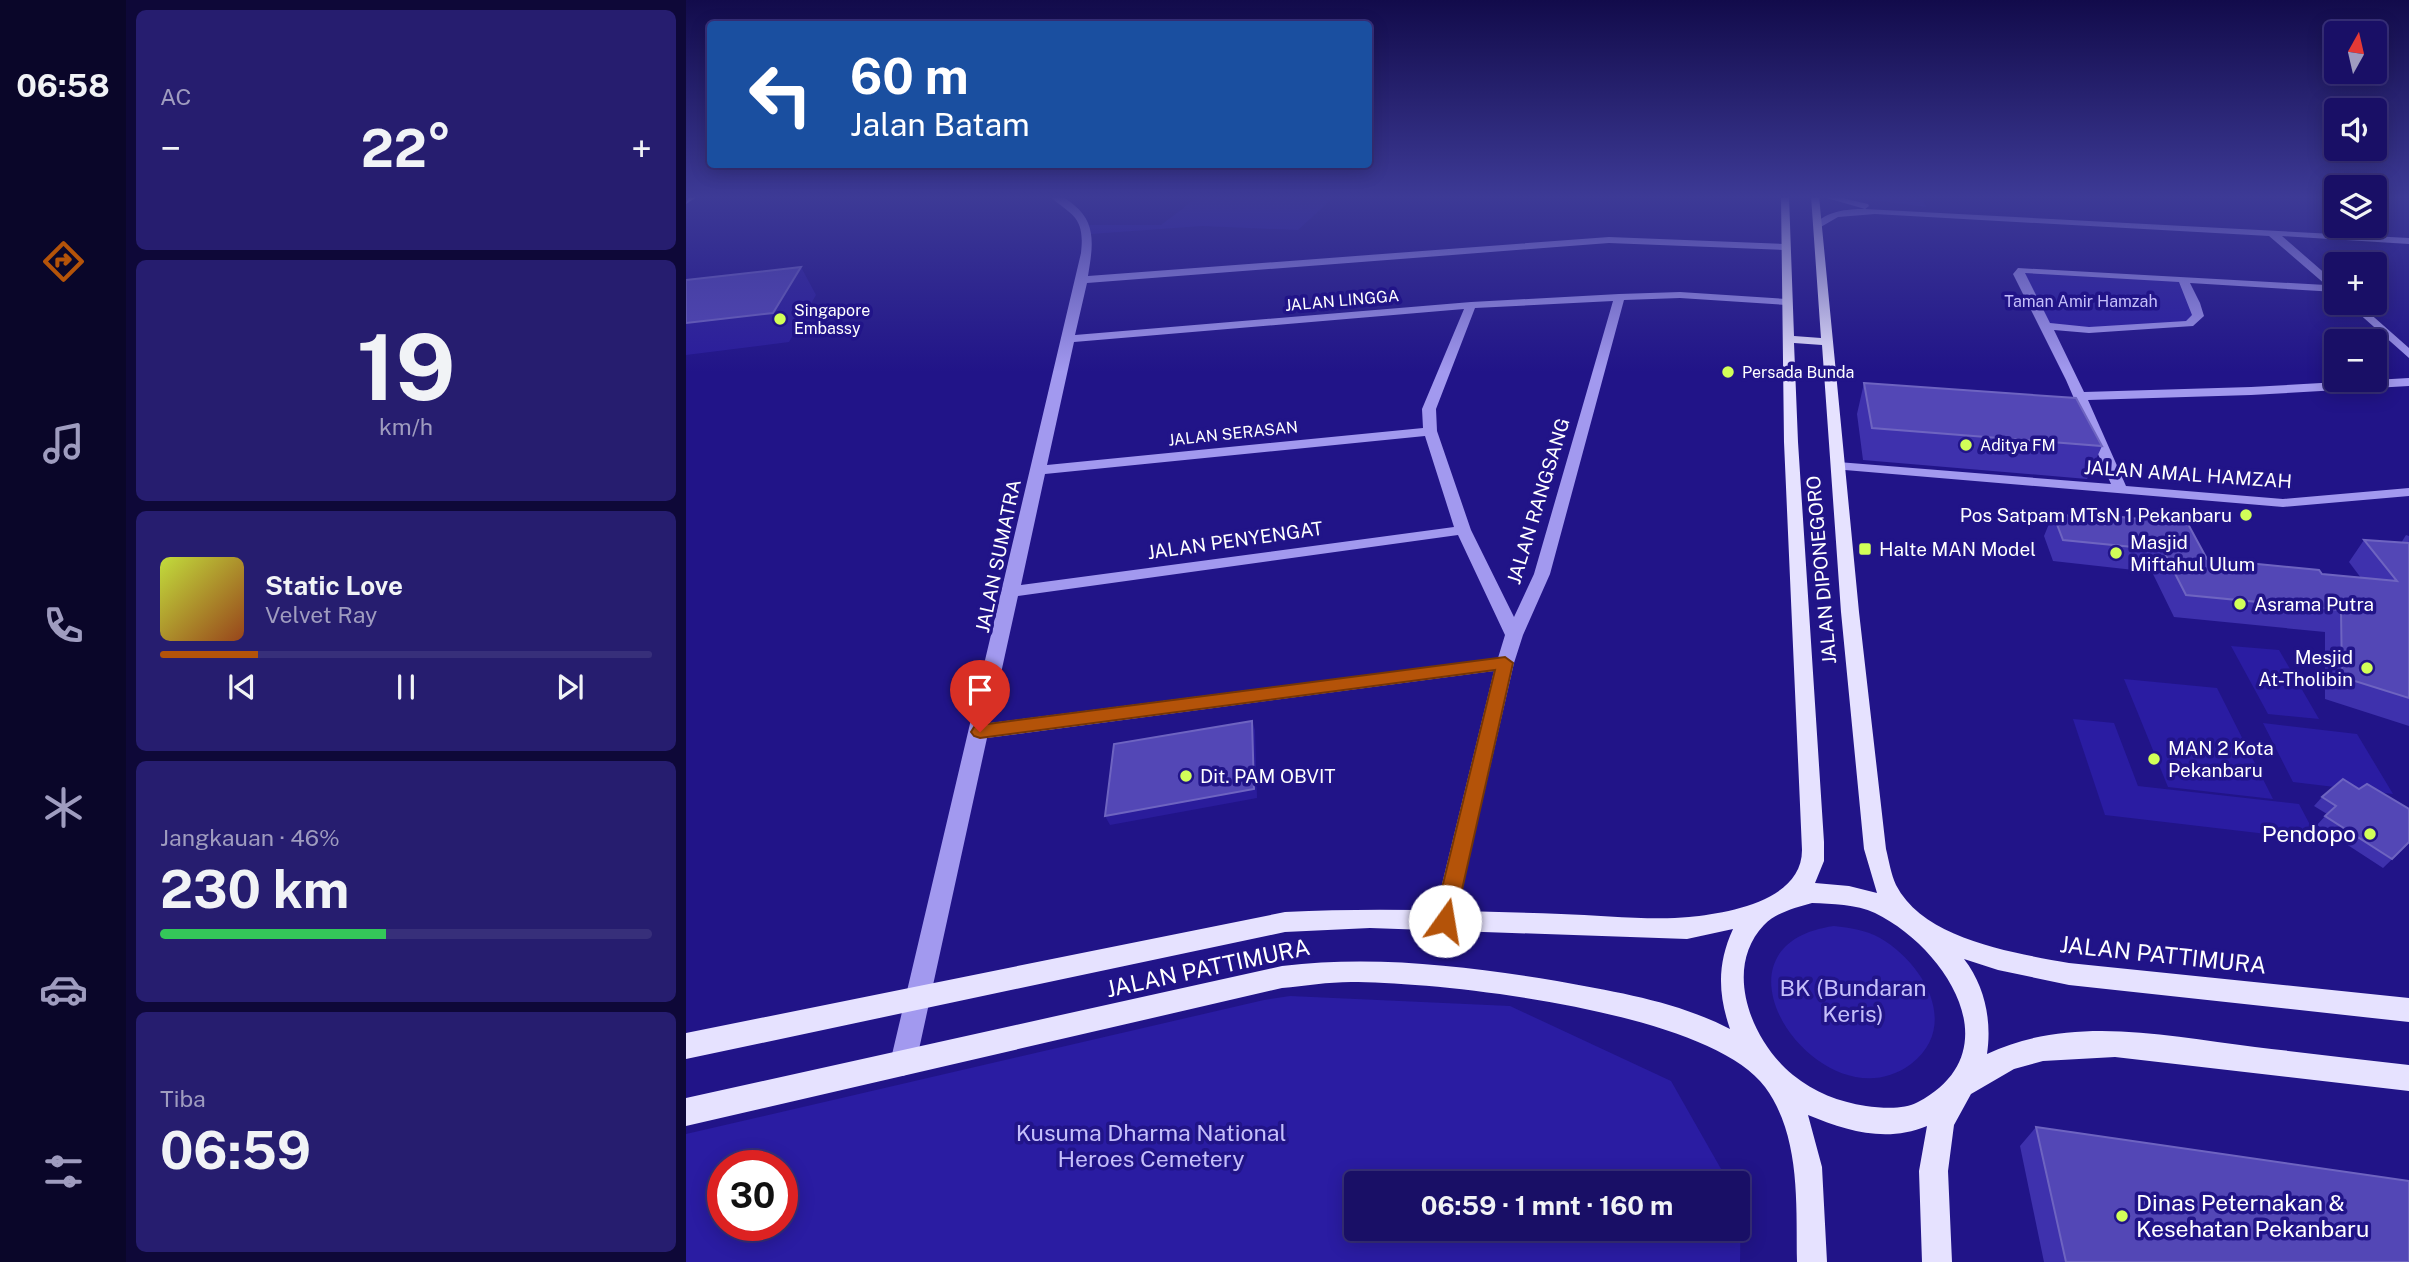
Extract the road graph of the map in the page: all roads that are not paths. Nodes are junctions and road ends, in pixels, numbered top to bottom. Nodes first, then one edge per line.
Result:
1 (1086, 255) edge
2 (1413, 255) edge
3 (1785, 255) edge
4 (1821, 255) edge
5 (2297, 255) edge
6 (2324, 278) edge
7 (1082, 280) junction
8 (2183, 280) junction
9 (2324, 287) edge
10 (1619, 297) junction
11 (1787, 302) junction
12 (1471, 305) junction
13 (2365, 315) edge
14 (2047, 326) junction
15 (1067, 339) junction
16 (1787, 340) junction
17 (1826, 342) junction
18 (2409, 354) edge
19 (2409, 382) edge
20 (2081, 396) junction
21 (1430, 431) junction
22 (1838, 466) junction
23 (1039, 470) junction
24 (2120, 489) junction
25 (2409, 492) edge
26 (1462, 530) junction
27 (1013, 591) junction
28 (1514, 635) junction
29 (1505, 663) junction
30 (980, 732) junction
31 (1780, 902) junction
32 (1445, 921) junction
33 (1918, 925) junction
34 (919, 997) junction
35 (2409, 1010) edge
36 (686, 1046) edge
37 (903, 1062) junction
38 (1774, 1076) junction
39 (2409, 1078) edge
40 (1960, 1086) junction
41 (686, 1112) edge
42 (1812, 1262) edge
43 (1937, 1262) edge

1 - 7 street, JALAN SUMATRA
2 - 7 street
3 - 11 main road, JALAN DIPONEGORO
4 - 17 main road, JALAN DIPONEGORO
5 - 6 street
7 - 15 street, JALAN SUMATRA
8 - 9 street
8 - 14 street
8 - 14 street
10 - 11 street, JALAN LINGGA
10 - 12 street, JALAN LINGGA
10 - 28 street, JALAN RANGSANG
11 - 16 main road, JALAN DIPONEGORO
12 - 15 street, JALAN LINGGA
12 - 21 street
13 - 18 street
14 - 20 street
15 - 23 street, JALAN SUMATRA
16 - 17 main road
16 - 31 main road, JALAN DIPONEGORO
17 - 22 main road, JALAN DIPONEGORO
19 - 20 street
20 - 24 street
21 - 23 street, JALAN SERASAN
21 - 26 street
22 - 24 street, JALAN AMAL HAMZAH
22 - 33 main road, JALAN DIPONEGORO
23 - 27 street, JALAN SUMATRA
24 - 25 street, JALAN AMAL HAMZAH
26 - 27 street, JALAN PENYENGAT
26 - 28 street
27 - 30 street, JALAN SUMATRA
28 - 29 street, JALAN RANGSANG
29 - 30 street
29 - 32 street, JALAN RANGSANG
30 - 34 street, JALAN SUMATRA
31 - 32 main road, JALAN PATTIMURA
31 - 33 main road
31 - 38 main road
32 - 34 main road, JALAN PATTIMURA
33 - 35 main road, JALAN PATTIMURA
33 - 40 main road
34 - 36 main road, JALAN PATTIMURA
34 - 37 street, JALAN SUMATRA
37 - 38 main road, JALAN PATTIMURA
37 - 41 main road, JALAN PATTIMURA
38 - 40 main road
38 - 42 main road
39 - 40 main road
40 - 43 main road

